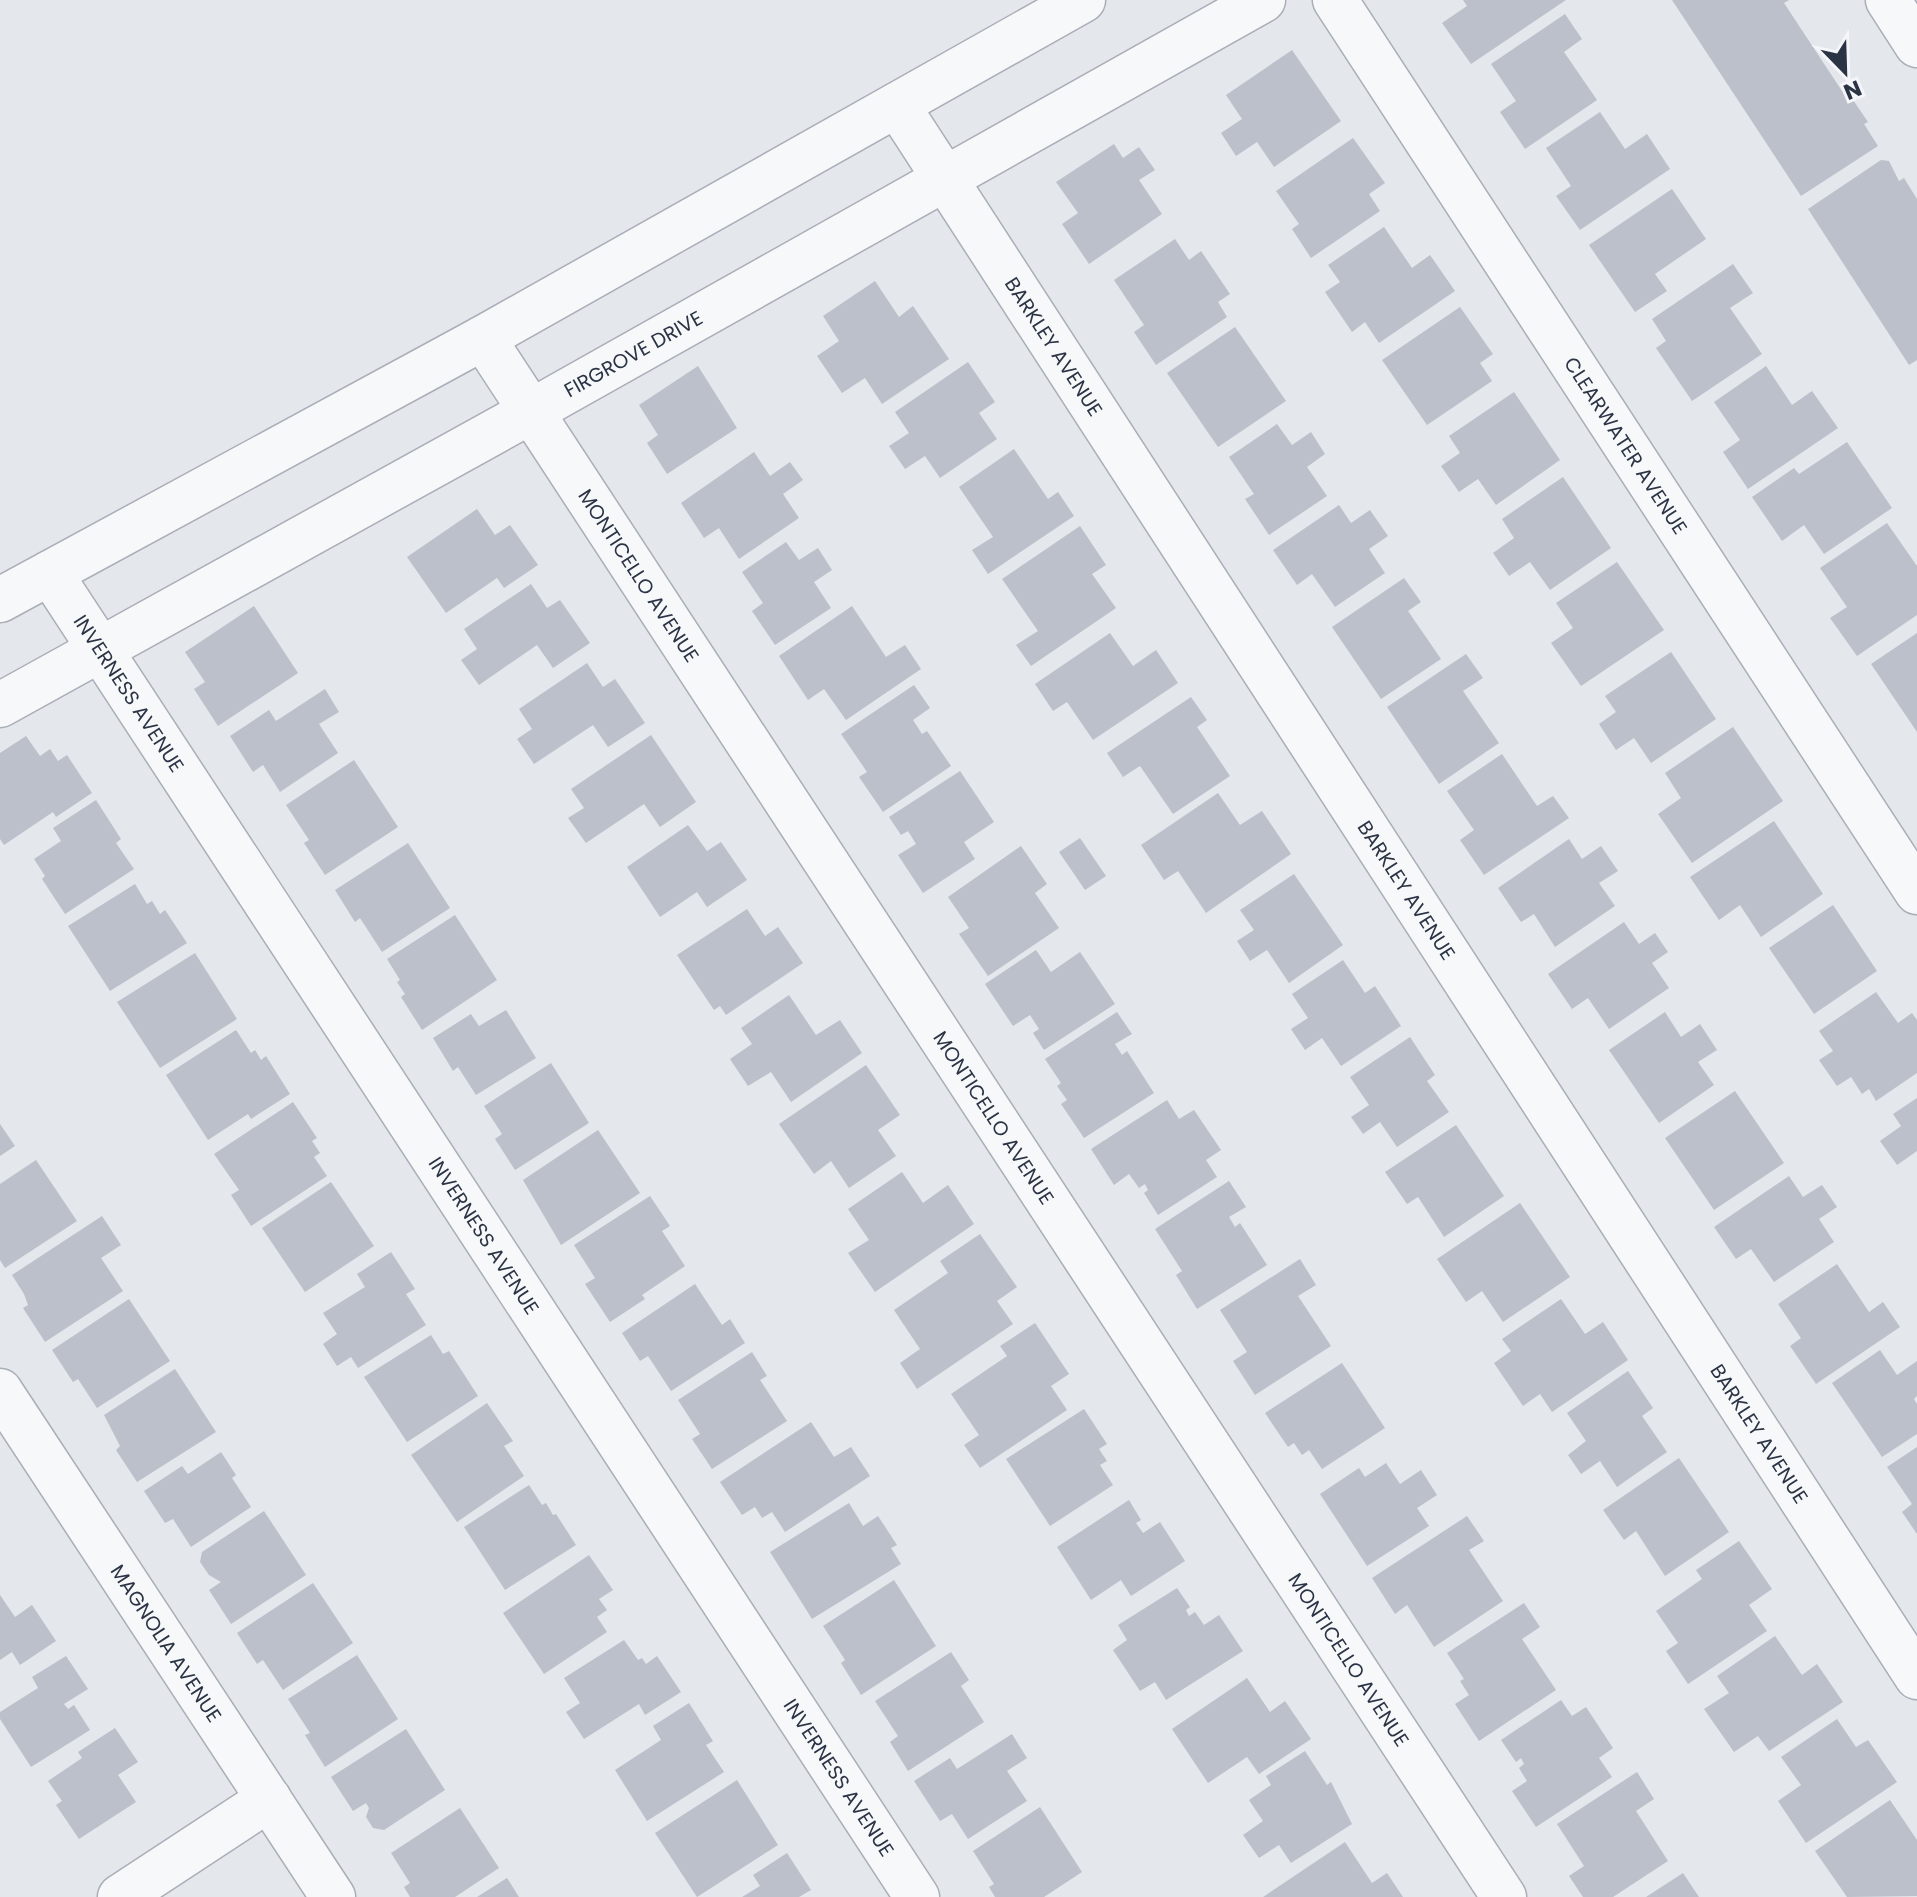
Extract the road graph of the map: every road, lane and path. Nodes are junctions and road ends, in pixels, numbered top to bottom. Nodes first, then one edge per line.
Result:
1 (1083, 0) edge
2 (1263, 0) edge
3 (1335, 0) edge
4 (1888, 0) edge
5 (1917, 45) edge
6 (897, 105) junction
7 (943, 178) junction
8 (483, 338) junction
9 (530, 412) junction
10 (50, 573) junction
11 (0, 600) edge
12 (99, 649) junction
13 (0, 705) edge
14 (1917, 892) edge
15 (0, 1391) edge
16 (1917, 1677) edge
17 (269, 1799) junction
18 (120, 1897) edge
19 (333, 1897) edge
20 (917, 1897) edge
21 (1504, 1897) edge

1 - 6 street
2 - 7 street, FIRGROVE DRIVE
3 - 14 street, CLEARWATER AVENUE
4 - 5 street
6 - 7 street, BARKLEY AVENUE
6 - 8 street
7 - 9 street, FIRGROVE DRIVE
7 - 16 street, BARKLEY AVENUE
8 - 9 street, MONTICELLO AVENUE
8 - 10 street
9 - 12 street, FIRGROVE DRIVE
9 - 21 street, MONTICELLO AVENUE
10 - 11 street
10 - 12 street, INVERNESS AVENUE
12 - 13 street, FIRGROVE DRIVE
12 - 20 street, INVERNESS AVENUE
15 - 17 street, MAGNOLIA AVENUE
17 - 18 street
17 - 19 street, MAGNOLIA AVENUE

